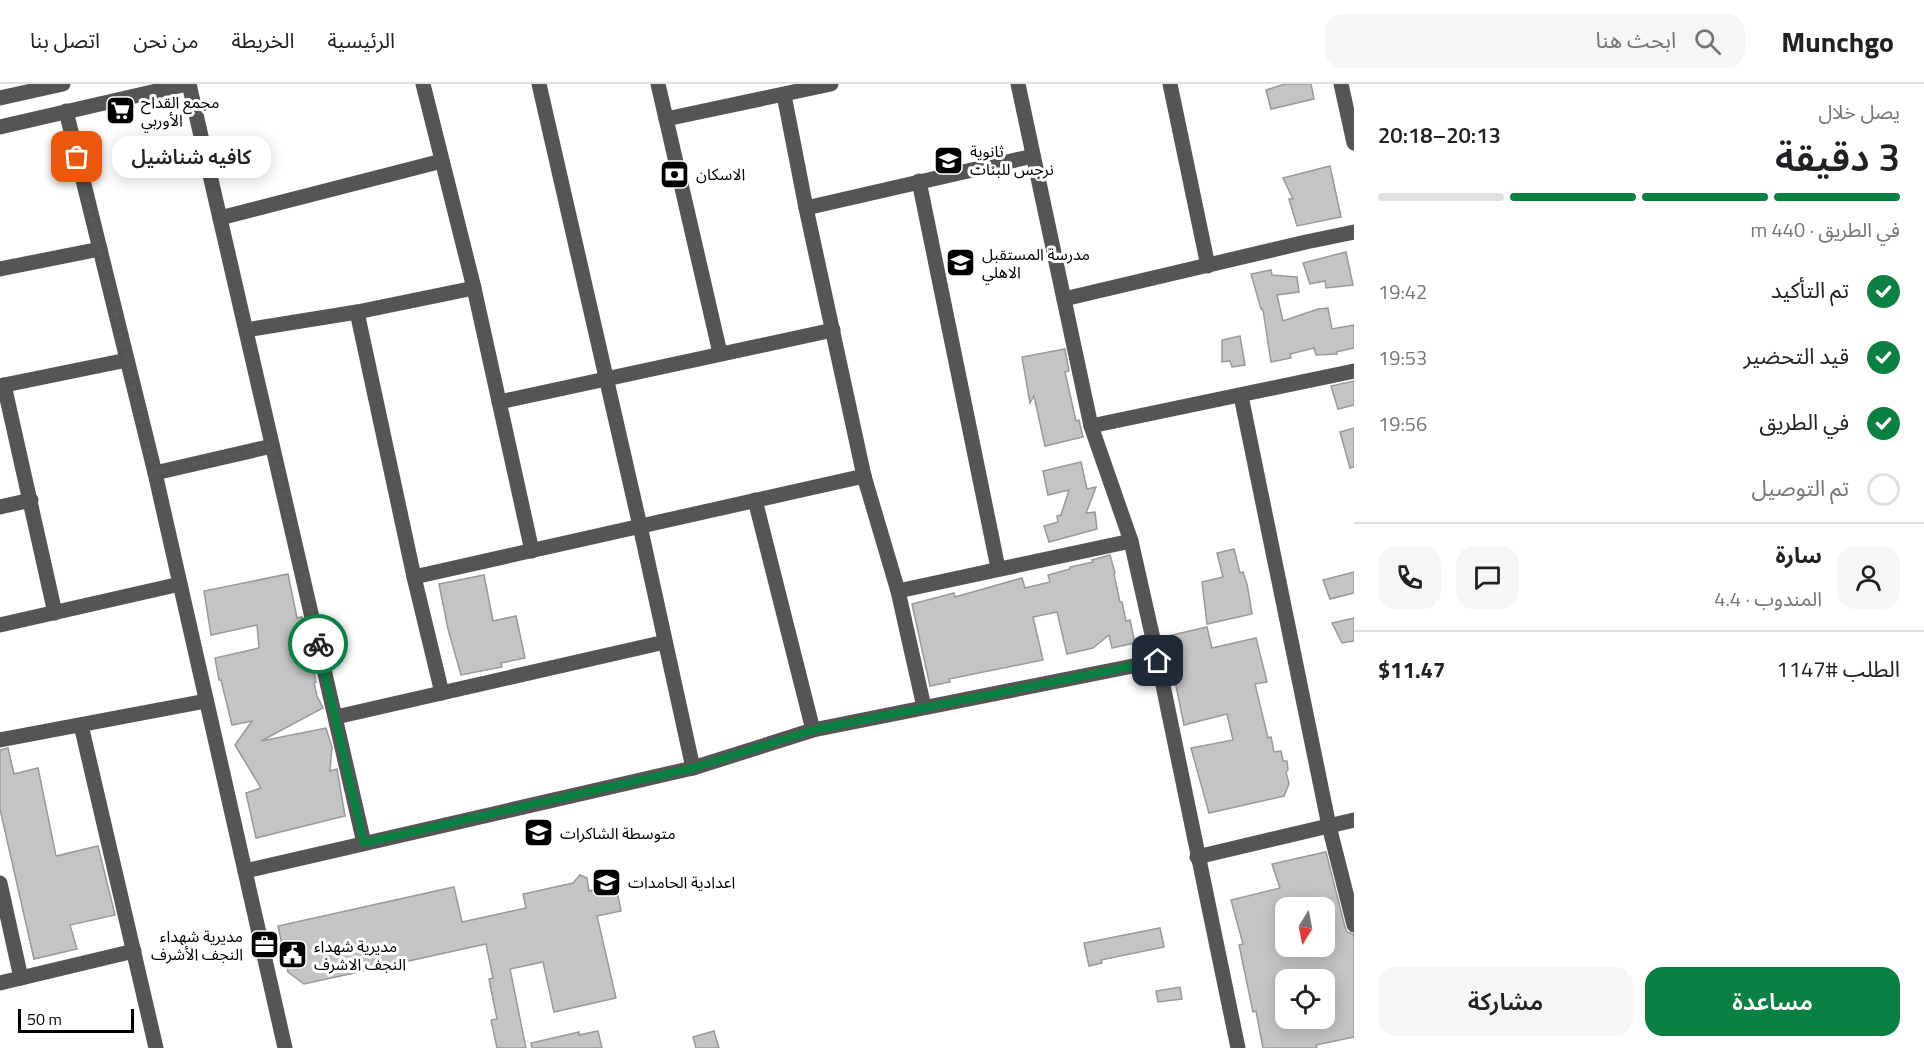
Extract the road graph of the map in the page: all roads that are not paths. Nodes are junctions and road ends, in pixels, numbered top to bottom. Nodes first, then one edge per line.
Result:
1 (63, 84) edge
2 (188, 84) edge
3 (423, 84) edge
4 (539, 84) edge
5 (658, 84) edge
6 (831, 84) edge
7 (1018, 84) edge
8 (1170, 84) edge
9 (1341, 84) edge
10 (784, 95) junction
11 (0, 98) edge
12 (66, 111) junction
13 (666, 119) junction
14 (0, 127) edge
15 (1354, 143) edge
16 (1033, 156) junction
17 (442, 161) junction
18 (919, 181) junction
19 (806, 208) junction
20 (220, 218) junction
21 (1354, 232) edge
22 (99, 249) junction
23 (1208, 266) junction
24 (0, 269) edge
25 (474, 288) junction
26 (1064, 299) junction
27 (357, 312) junction
28 (246, 330) junction
29 (832, 330) junction
30 (720, 353) junction
31 (127, 360) junction
32 (1354, 370) edge
33 (606, 377) junction
34 (2, 385) edge
35 (1241, 396) junction
36 (499, 402) junction
37 (1091, 426) junction
38 (272, 446) junction
39 (154, 473) junction
40 (864, 476) junction
41 (31, 500) junction
42 (755, 500) junction
43 (0, 507) edge
44 (640, 526) junction
45 (1131, 540) junction
46 (532, 551) junction
47 (998, 568) junction
48 (414, 577) junction
49 (180, 584) junction
50 (898, 591) junction
51 (55, 613) junction
52 (0, 625) edge
53 (665, 642) junction
54 (1158, 661) junction
55 (442, 693) junction
56 (206, 701) junction
57 (924, 707) junction
58 (336, 717) junction
59 (81, 725) junction
60 (813, 730) junction
61 (0, 740) edge
62 (693, 768) junction
63 (1354, 820) edge
64 (1329, 826) junction
65 (364, 843) junction
66 (1197, 857) junction
67 (244, 871) junction
68 (0, 883) edge
69 (1354, 925) edge
70 (134, 951) junction
71 (21, 978) junction
72 (0, 983) edge
73 (156, 1048) edge
74 (285, 1048) edge
75 (1238, 1048) edge

1 - 11 street
2 - 12 street
2 - 20 street
3 - 17 street
4 - 33 street
5 - 13 street
6 - 10 street
7 - 16 street
8 - 23 street
9 - 15 street
10 - 13 street
10 - 19 street
12 - 14 street
12 - 22 street
13 - 30 street
16 - 18 street
16 - 26 street
17 - 20 street
17 - 25 street
18 - 19 street
18 - 47 street
19 - 29 street
20 - 28 street
21 - 23 street
22 - 24 street
22 - 31 street
23 - 26 street
25 - 27 street
25 - 36 street
26 - 37 street
27 - 28 street
27 - 48 street
28 - 38 street
29 - 30 street
29 - 40 street
30 - 33 street
31 - 34 street
31 - 39 street
32 - 35 street
33 - 36 street
33 - 44 street
34 - 41 street
35 - 37 street
35 - 64 street
36 - 46 street
37 - 45 street
38 - 39 street
38 - 58 street
39 - 49 street
40 - 42 street
40 - 50 street
41 - 43 street
41 - 51 street
42 - 44 street
42 - 60 street
44 - 46 street
44 - 53 street
45 - 47 street
45 - 54 street
46 - 48 street
47 - 50 street
48 - 55 street
49 - 51 street
49 - 56 street
50 - 57 street
51 - 52 street
53 - 55 street
53 - 62 street
54 - 57 street
54 - 66 street
55 - 58 street
56 - 59 street
56 - 67 street
57 - 60 street
58 - 65 street
59 - 61 street
59 - 70 street
60 - 62 street
62 - 65 street
63 - 64 street
64 - 66 street
64 - 69 street
65 - 67 street
66 - 75 street
67 - 74 street
68 - 71 street
70 - 71 street
70 - 73 street
71 - 72 street

